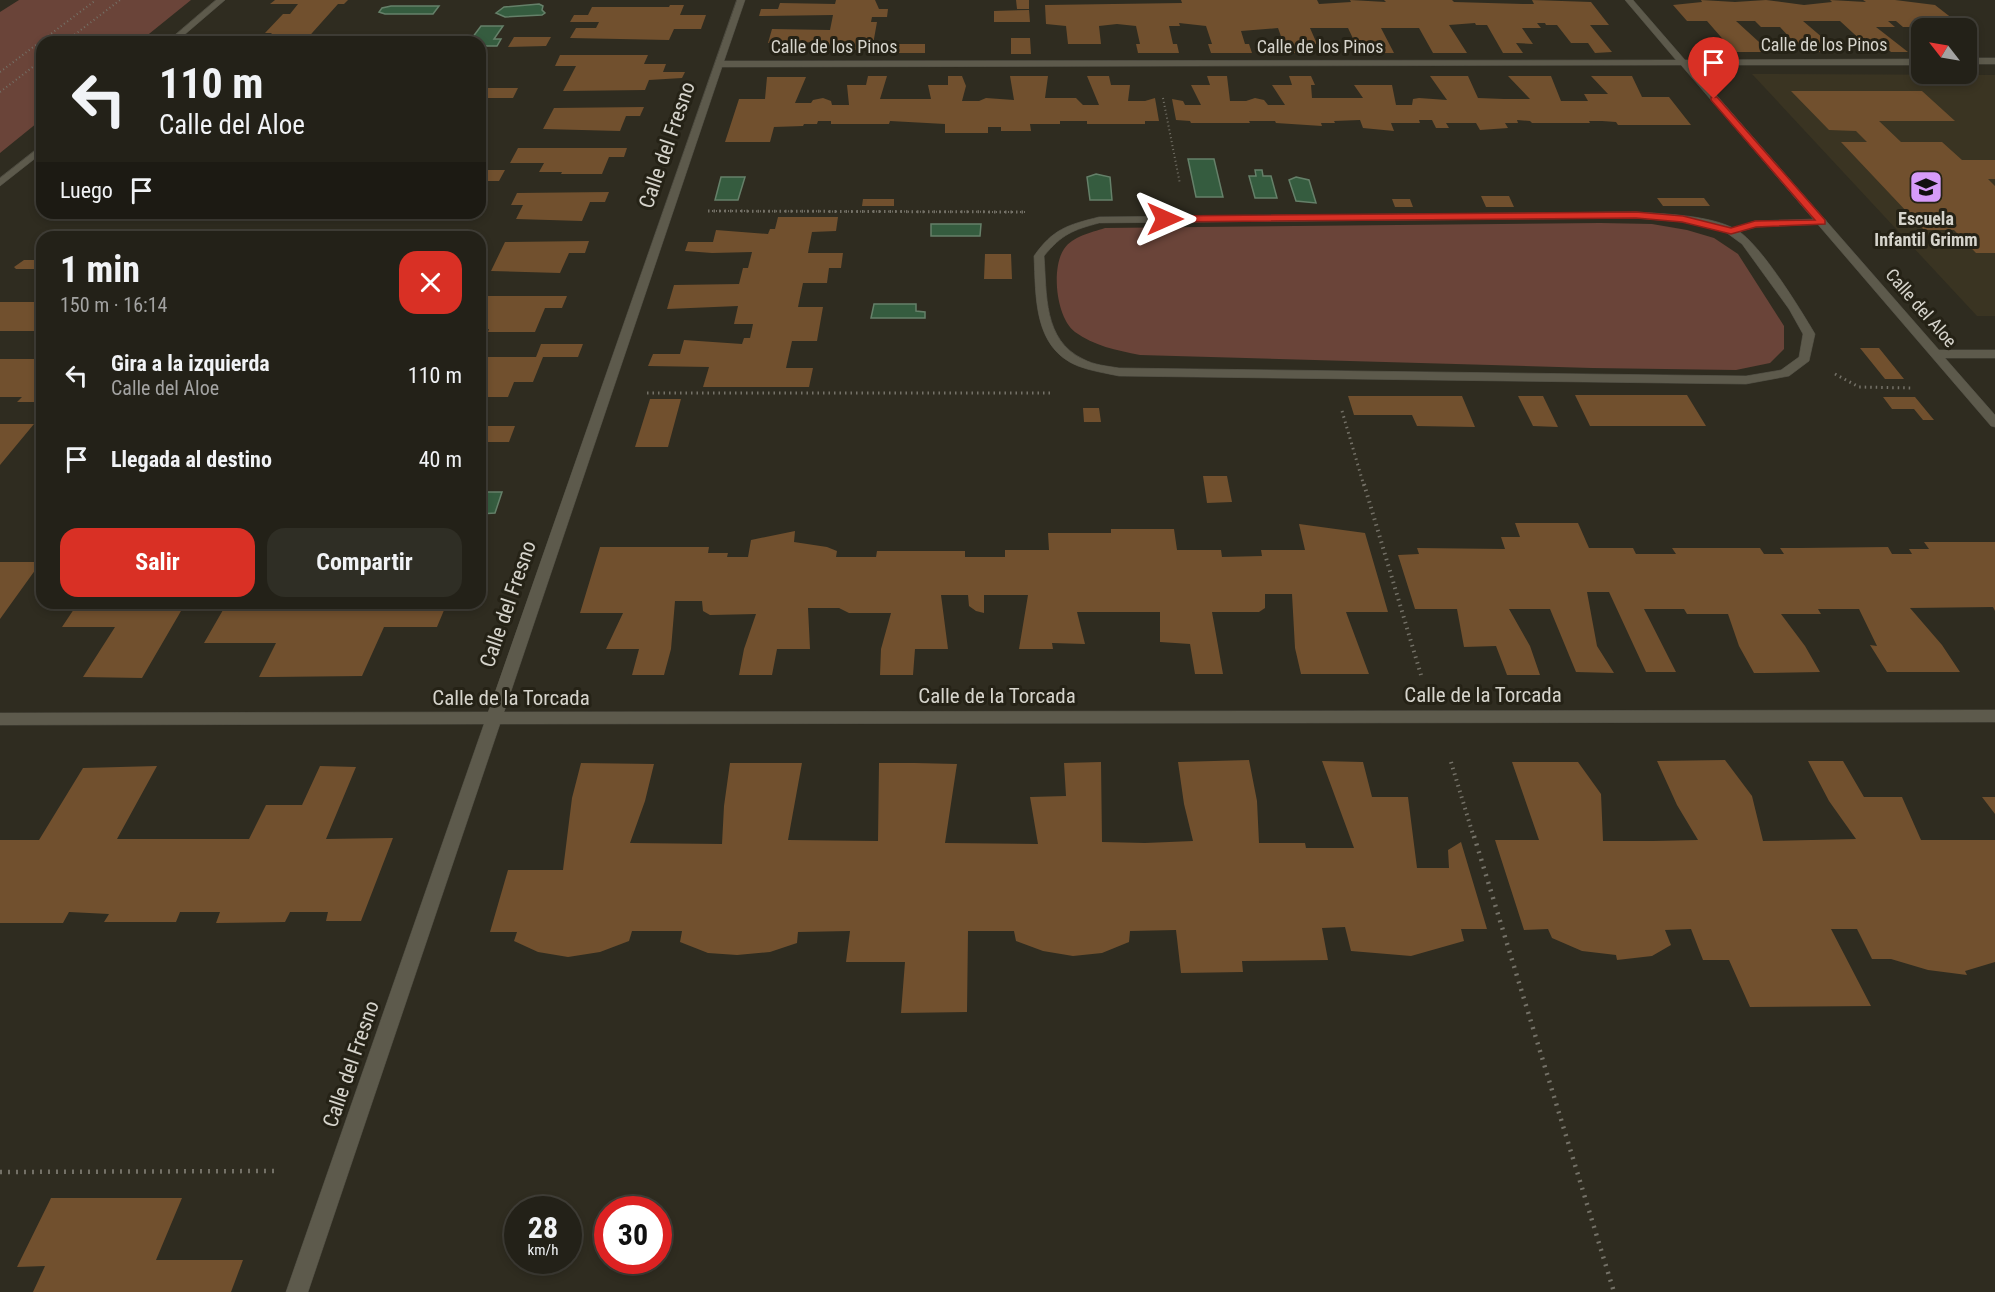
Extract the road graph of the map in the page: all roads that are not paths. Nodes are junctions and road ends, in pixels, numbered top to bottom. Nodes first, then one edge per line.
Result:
1 (221, 0) edge
2 (741, 0) edge
3 (1629, 0) edge
4 (178, 36) edge
5 (1977, 61) edge
6 (1995, 61) edge
7 (1911, 62) edge
8 (1685, 63) junction
9 (718, 64) junction
10 (36, 153) edge
11 (0, 183) edge
12 (1822, 222) junction
13 (1731, 231) junction
14 (1937, 354) junction
15 (1995, 354) edge
16 (1995, 423) edge
17 (1995, 716) edge
18 (0, 719) edge
19 (493, 719) junction
20 (297, 1292) edge

1 - 4 street
2 - 9 street, Calle del Fresno
3 - 8 street, Calle del Aloe
5 - 6 street
7 - 8 street, Calle de los Pinos
8 - 9 street, Calle de los Pinos
8 - 12 street, Calle del Aloe
9 - 19 street, Calle del Fresno
10 - 11 street
12 - 13 street
12 - 14 street, Calle del Aloe
13 - 13 street
14 - 15 street
14 - 16 street, Calle del Aloe
17 - 19 street, Calle de la Torcada
18 - 19 street, Calle de la Torcada
19 - 20 street, Calle del Fresno

